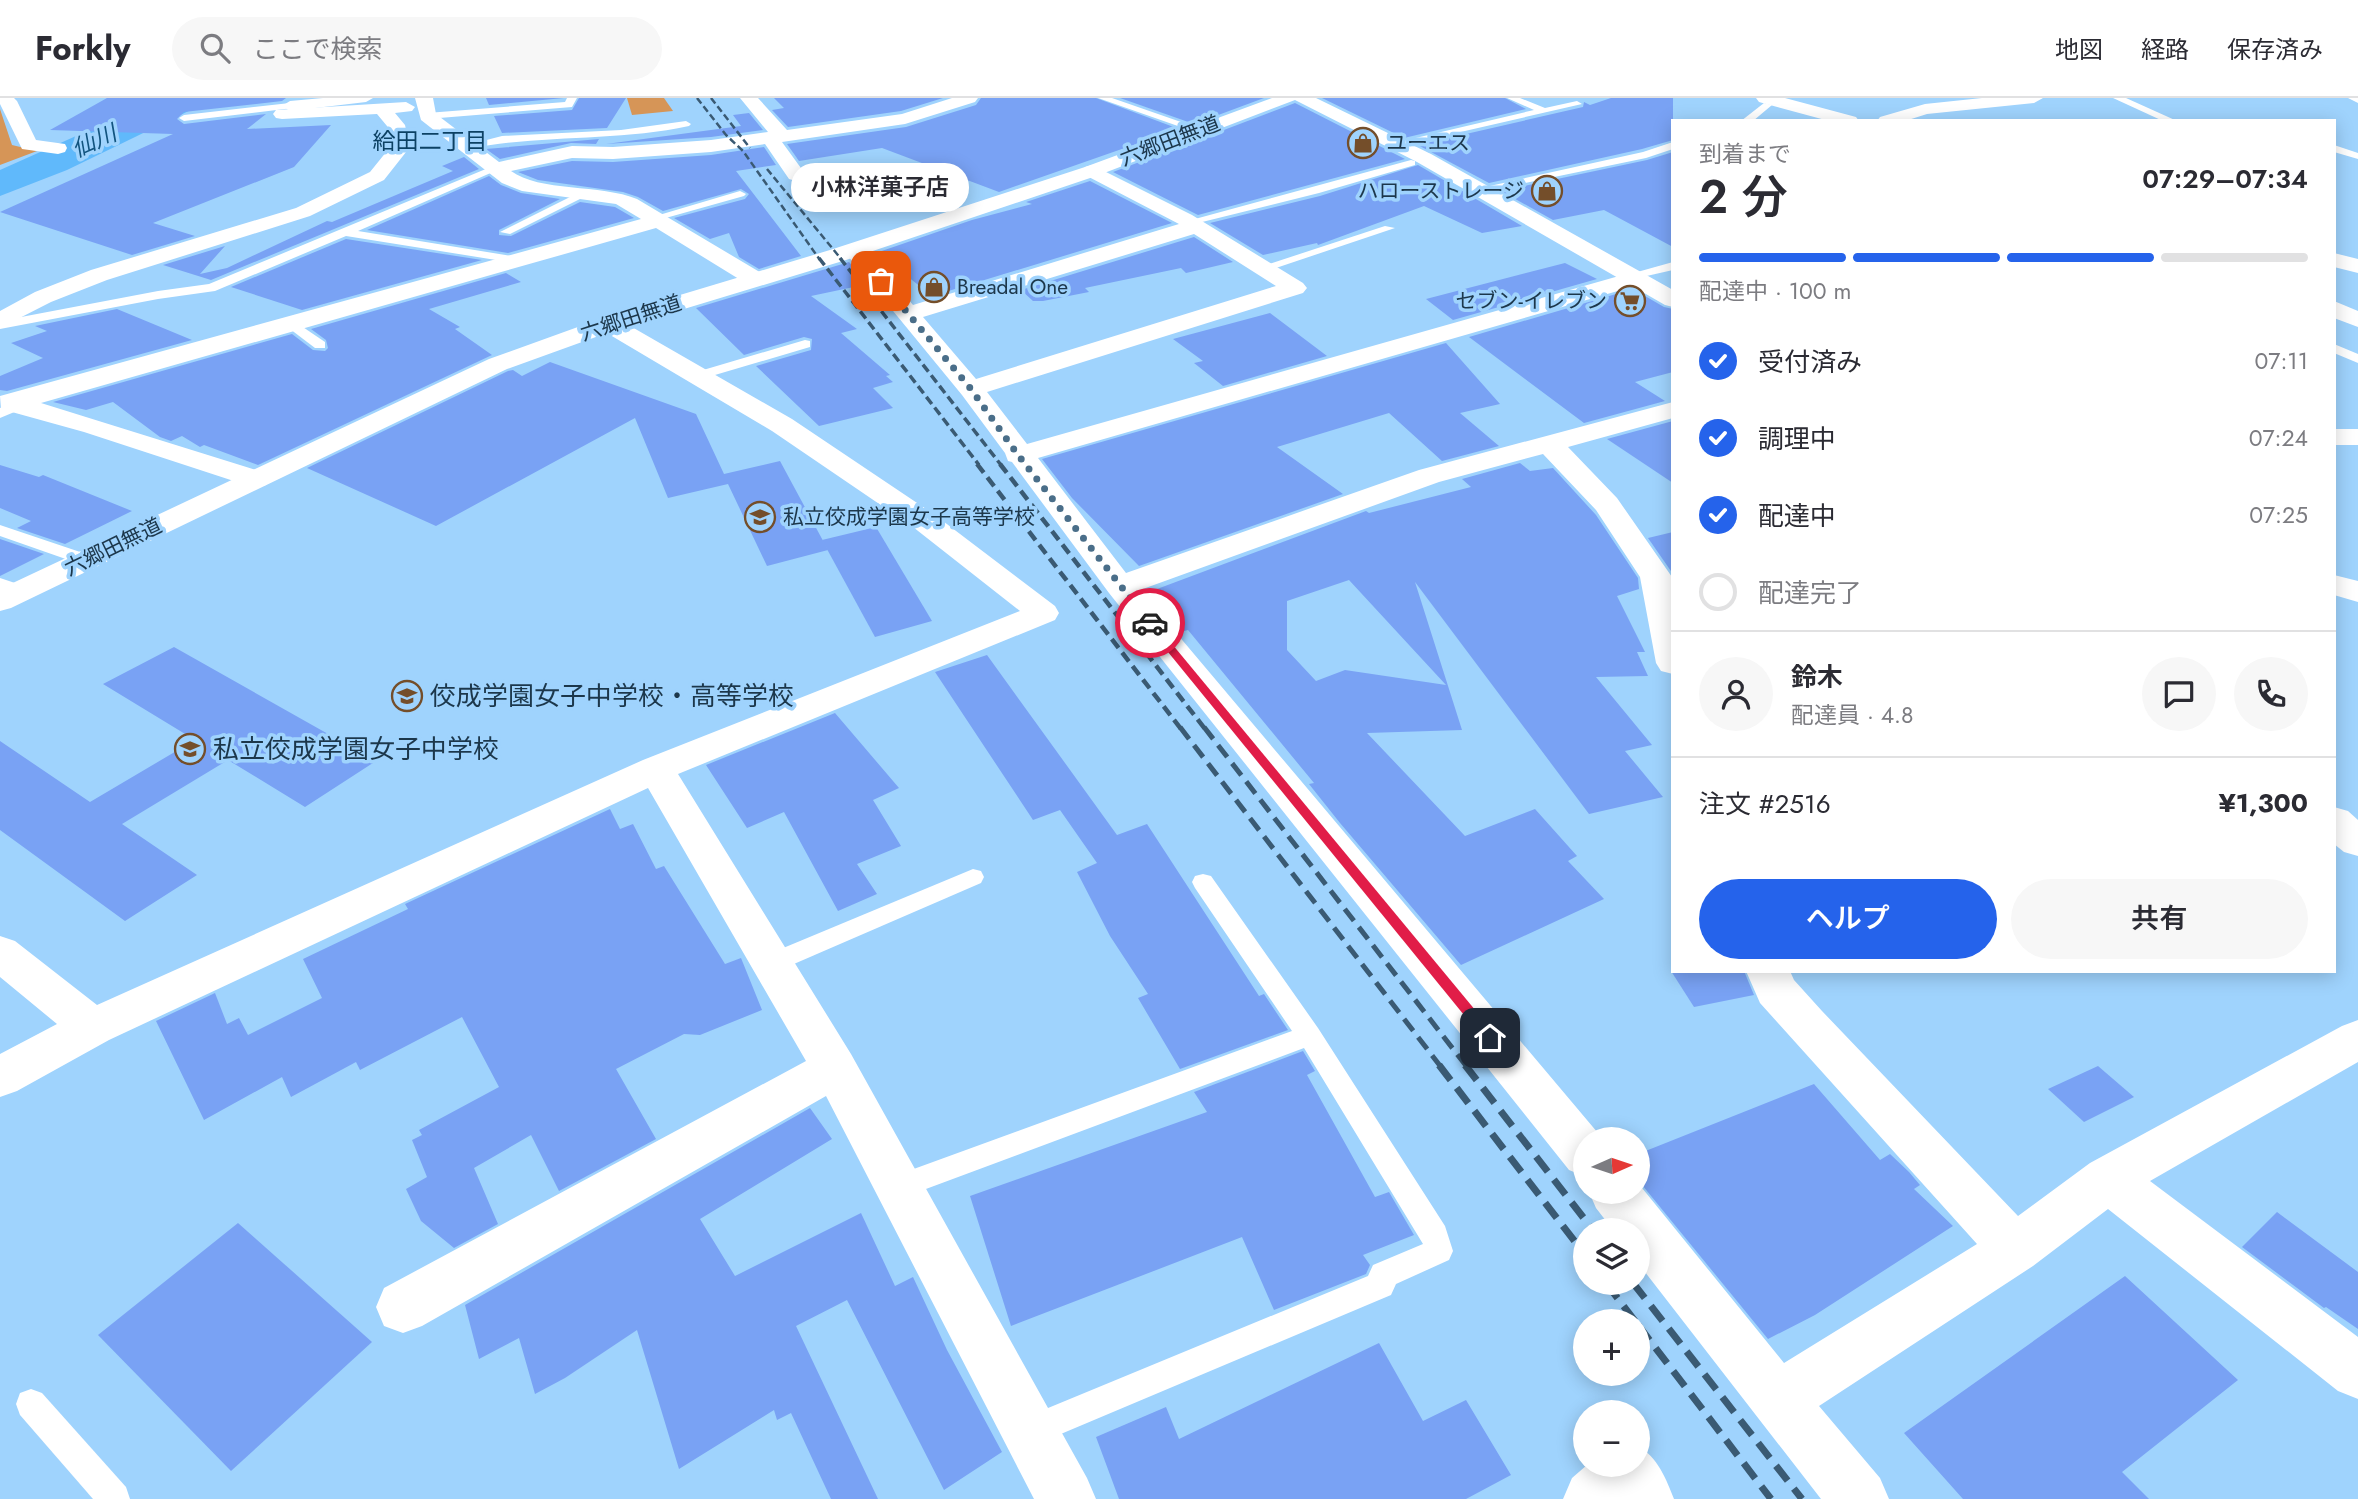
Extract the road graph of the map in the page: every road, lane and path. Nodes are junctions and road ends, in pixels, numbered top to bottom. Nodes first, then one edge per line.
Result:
1 (4, 98) edge
2 (572, 98) edge
3 (748, 98) edge
4 (969, 98) edge
5 (1103, 98) edge
6 (1287, 98) edge
7 (1302, 98) edge
8 (1512, 98) edge
9 (1891, 98) edge
10 (2034, 98) edge
11 (2118, 98) edge
12 (1760, 101) edge
13 (295, 102) edge
14 (373, 103) edge
15 (1577, 104) dead end
16 (426, 107) edge
17 (1925, 109) junction
18 (1544, 111) junction
19 (184, 118) dead end
20 (1747, 119) edge
21 (1817, 119) edge
22 (1841, 119) edge
23 (1892, 119) edge
24 (1948, 119) edge
25 (2167, 119) edge
26 (686, 124) dead end
27 (1199, 130) junction
28 (776, 136) junction
29 (1395, 144) junction
30 (468, 146) junction
31 (1671, 146) edge
32 (58, 148) dead end
33 (2336, 149) edge
34 (2358, 156) edge
35 (1411, 163) dead end
36 (497, 168) junction
37 (1092, 171) junction
38 (796, 175) dead end
39 (1481, 189) junction
40 (582, 194) junction
41 (740, 194) dead end
42 (657, 219) junction
43 (1193, 224) junction
44 (1390, 228) dead end
45 (345, 232) junction
46 (506, 232) dead end
47 (854, 250) junction
48 (2336, 251) edge
49 (2358, 257) edge
50 (511, 260) junction
51 (2336, 260) edge
52 (2358, 266) edge
53 (1671, 267) edge
54 (1264, 268) junction
55 (1632, 277) junction
56 (755, 279) junction
57 (1671, 299) edge
58 (2336, 309) edge
59 (908, 314) junction
60 (2358, 320) edge
61 (0, 323) edge
62 (291, 323) junction
63 (609, 324) junction
64 (805, 344) dead end
65 (320, 345) dead end
66 (2336, 349) edge
67 (2358, 359) edge
68 (698, 376) junction
69 (971, 389) junction
70 (7, 405) edge
71 (1671, 411) edge
72 (2336, 437) edge
73 (2358, 437) edge
74 (1549, 444) junction
75 (1018, 455) junction
76 (256, 479) junction
77 (0, 530) edge
78 (86, 560) junction
79 (2336, 585) edge
80 (1119, 586) junction
81 (7, 592) edge
82 (2358, 592) edge
83 (1671, 653) edge
84 (656, 769) junction
85 (2336, 823) edge
86 (2358, 842) edge
87 (973, 877) dead end
88 (1203, 882) dead end
89 (0, 953) edge
90 (772, 963) junction
91 (1769, 973) edge
92 (93, 1027) junction
93 (1309, 1035) junction
94 (2358, 1039) edge
95 (835, 1068) junction
96 (0, 1077) edge
97 (1573, 1139) edge
98 (2108, 1179) junction
99 (899, 1187) junction
100 (1623, 1204) edge
101 (2015, 1249) junction
102 (403, 1307) dead end
103 (2358, 1371) edge
104 (1777, 1400) junction
105 (31, 1404) dead end
106 (1030, 1431) junction
107 (114, 1499) edge
108 (1066, 1499) edge
109 (1593, 1499) edge
110 (1644, 1499) edge
111 (1859, 1499) edge

1 - 32 main road
2 - 16 lane
3 - 28 main road
4 - 28 main road
5 - 27 lane
6 - 27 main road, 六郷田無道
7 - 29 main road
8 - 18 lane
9 - 17 main road
10 - 17 main road
11 - 25 lane
12 - 20 lane
12 - 21 main road
12 - 22 main road
13 - 14 main road
13 - 19 lane
14 - 16 main road
14 - 61 main road
15 - 18 lane
16 - 30 main road
17 - 23 main road
17 - 24 main road
18 - 29 lane
26 - 30 lane
27 - 37 main road, 六郷田無道
28 - 36 main road
28 - 38 main road
29 - 39 main road
30 - 36 main road
31 - 39 lane
33 - 34 lane
35 - 43 lane
36 - 40 main road
36 - 45 lane
37 - 43 main road
37 - 47 main road, 六郷田無道
39 - 55 main road
40 - 42 main road
40 - 46 lane
41 - 42 lane
42 - 50 main road
42 - 56 main road
43 - 54 main road
43 - 59 main road
44 - 54 lane
45 - 50 lane
45 - 61 lane
47 - 56 main road, 六郷田無道
47 - 59 main road
48 - 49 main road
50 - 62 main road
51 - 52 main road
53 - 55 lane
54 - 69 main road
55 - 57 main road
55 - 75 main road
56 - 63 main road, 六郷田無道
58 - 60 main road
59 - 69 main road
62 - 65 lane
62 - 70 main road
63 - 68 main road
63 - 76 main road, 六郷田無道
64 - 68 lane
66 - 67 lane
68 - 84 main road
69 - 75 main road
70 - 76 main road
71 - 74 main road
72 - 73 main road
74 - 80 main road
74 - 83 main road
75 - 80 main road
76 - 78 main road, 六郷田無道
77 - 78 lane
78 - 81 main road, 六郷田無道
79 - 82 main road
80 - 97 main road
84 - 90 main road
84 - 92 main road
85 - 86 main road
87 - 90 lane
88 - 93 lane
89 - 92 main road
90 - 95 main road
91 - 101 main road
92 - 96 main road
93 - 99 lane
93 - 106 lane
94 - 98 main road
95 - 99 main road
95 - 102 main road
98 - 101 main road
98 - 103 main road
99 - 106 main road
100 - 104 main road
101 - 104 main road
104 - 111 main road
105 - 107 lane
106 - 108 main road
109 - 110 main road

